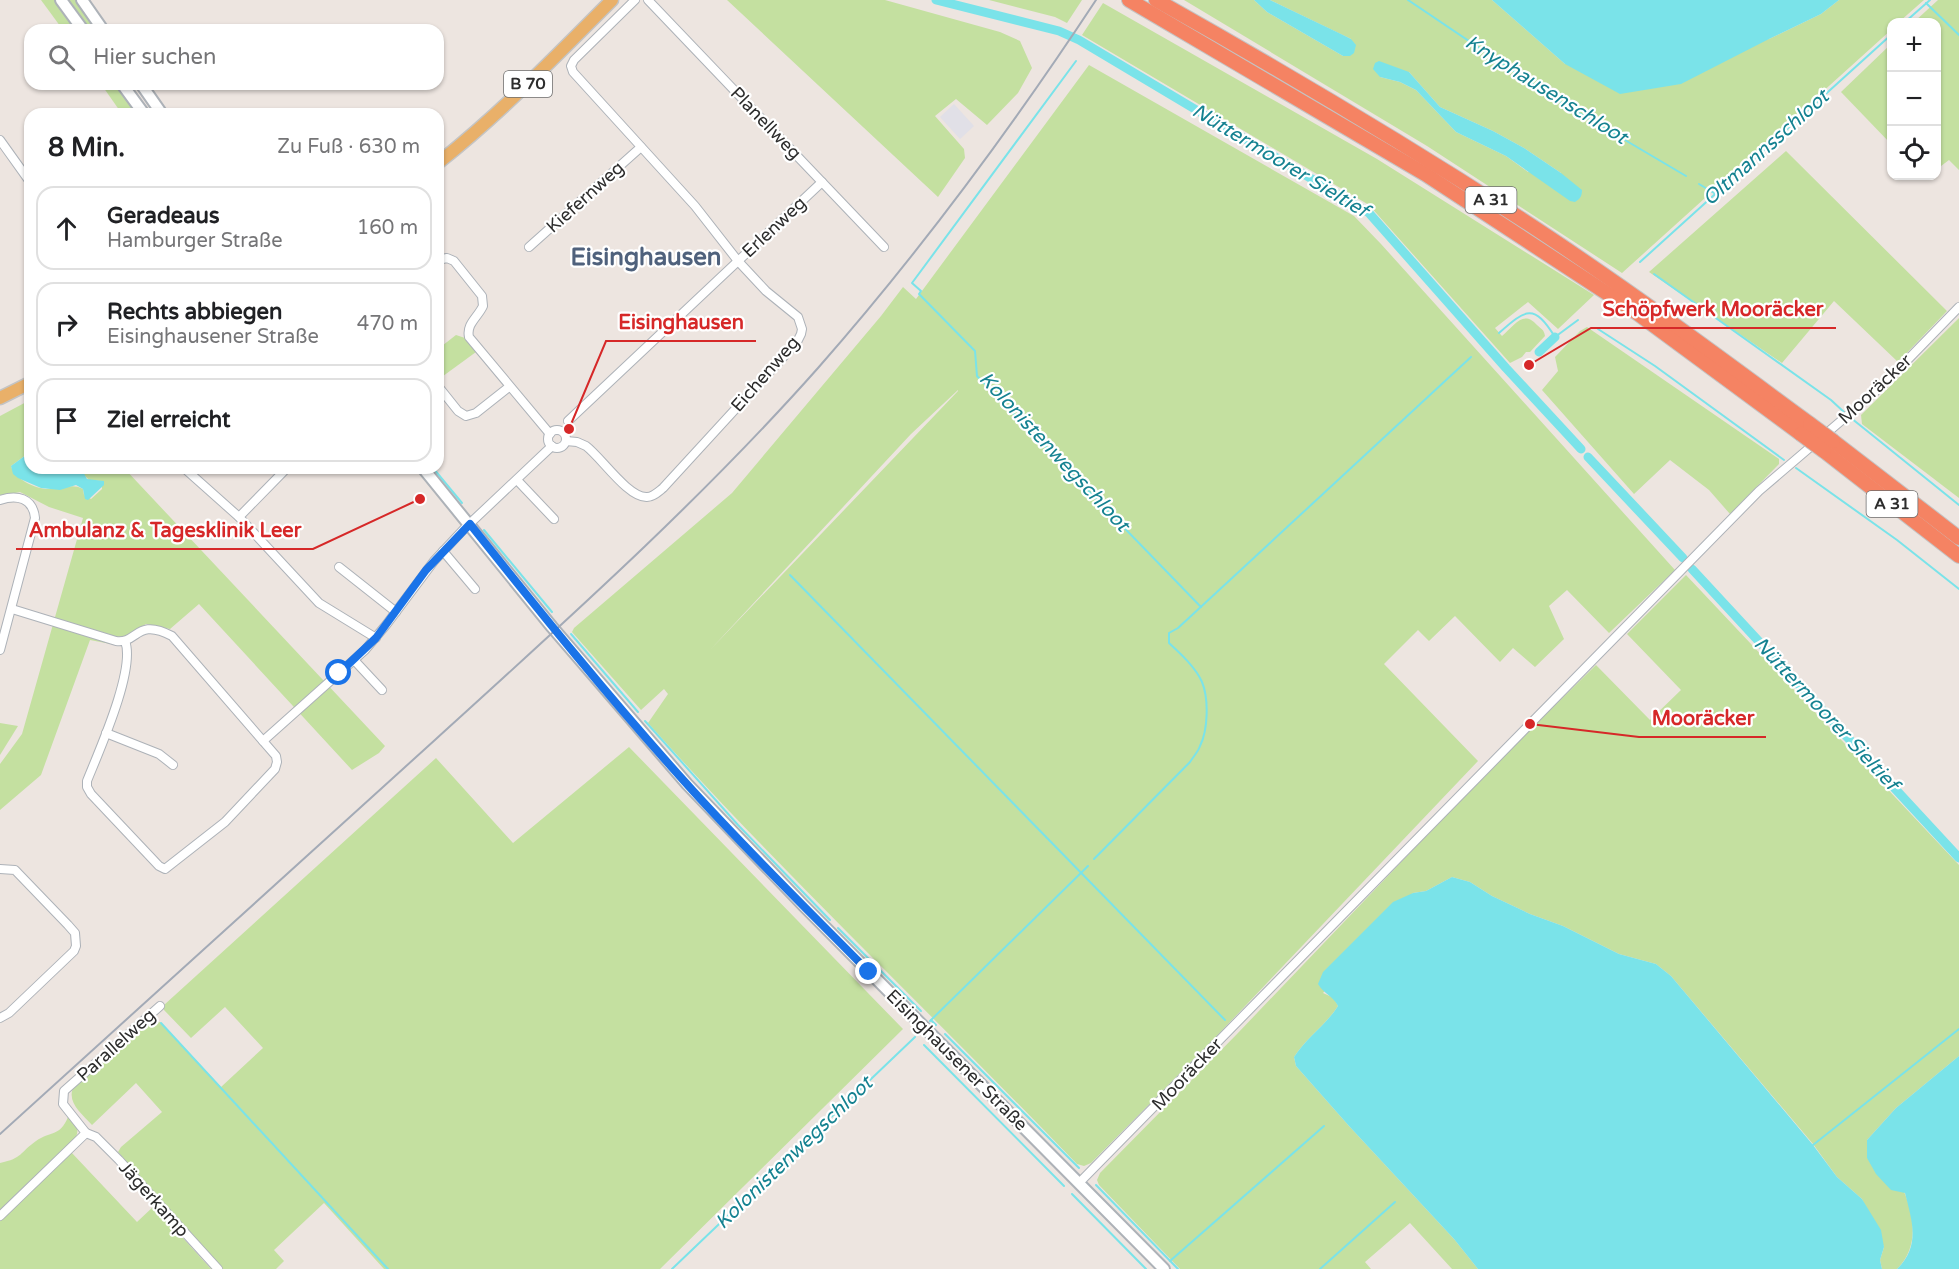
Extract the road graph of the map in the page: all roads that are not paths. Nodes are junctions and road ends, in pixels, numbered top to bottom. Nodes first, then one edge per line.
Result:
1 (61, 0) edge
2 (82, 0) edge
3 (612, 0) edge
4 (635, 0) edge
5 (648, 0) edge
6 (1129, 0) edge
7 (1156, 0) edge
8 (79, 24) edge
9 (99, 24) edge
10 (126, 90) edge
11 (145, 90) edge
12 (140, 108) edge
13 (158, 108) edge
14 (0, 140) edge
15 (641, 147) junction
16 (444, 157) edge
17 (24, 174) edge
18 (822, 182) junction
19 (529, 247) dead end
20 (884, 247) dead end
21 (444, 259) edge
22 (738, 261) junction
23 (1959, 307) edge
24 (24, 386) edge
25 (509, 387) junction
26 (444, 394) edge
27 (0, 398) edge
28 (568, 421) dead end
29 (1805, 429) junction
30 (550, 434) junction
31 (566, 441) junction
32 (552, 446) junction
33 (1829, 446) junction
34 (191, 474) edge
35 (281, 474) edge
36 (428, 474) edge
37 (517, 480) junction
38 (0, 500) edge
39 (239, 517) junction
40 (554, 519) dead end
41 (470, 524) junction
42 (1959, 538) edge
43 (443, 551) junction
44 (1959, 556) edge
45 (339, 567) dead end
46 (475, 589) dead end
47 (12, 609) junction
48 (396, 612) junction
49 (376, 638) junction
50 (125, 641) junction
51 (0, 650) edge
52 (354, 660) junction
53 (382, 690) dead end
54 (106, 733) junction
55 (263, 741) junction
56 (173, 765) dead end
57 (0, 869) edge
58 (160, 1006) dead end
59 (0, 1018) edge
60 (86, 1133) junction
61 (1079, 1184) junction
62 (0, 1216) edge
63 (218, 1269) edge
64 (1164, 1269) edge

1 - 8 street
2 - 9 street
3 - 16 main road, B 70
4 - 15 street, Eichenweg
5 - 18 street, Planellweg
6 - 29 highway, A 31
7 - 29 highway, A 31
10 - 12 street
11 - 13 street
14 - 17 street
15 - 19 street, Kiefernweg
15 - 22 street, Eichenweg
18 - 20 street, Planellweg
18 - 22 street, Erlenweg
21 - 25 street
22 - 28 street, Erlenweg
22 - 31 street, Eichenweg
23 - 61 street, Mooräcker
24 - 27 main road
25 - 26 street
25 - 30 street
29 - 33 highway, A 31, bridge
30 - 31 street
30 - 32 street
31 - 32 street
32 - 37 street
33 - 42 highway, A 31
33 - 44 highway, A 31
34 - 39 street
35 - 39 street
36 - 41 street, Eisinghausener Straße
37 - 40 street
37 - 41 street
38 - 47 street
39 - 49 street
41 - 43 street
41 - 61 street, Eisinghausener Straße
43 - 46 street
43 - 48 street
45 - 48 street
47 - 50 street
47 - 51 street
48 - 49 street
49 - 52 street
50 - 54 street
50 - 55 street
52 - 53 street
52 - 55 street
54 - 55 street
54 - 56 street
57 - 59 street
58 - 60 street, Parallelweg
60 - 62 street
60 - 63 street, Jägerkamp
61 - 64 street, Eisinghausener Straße

